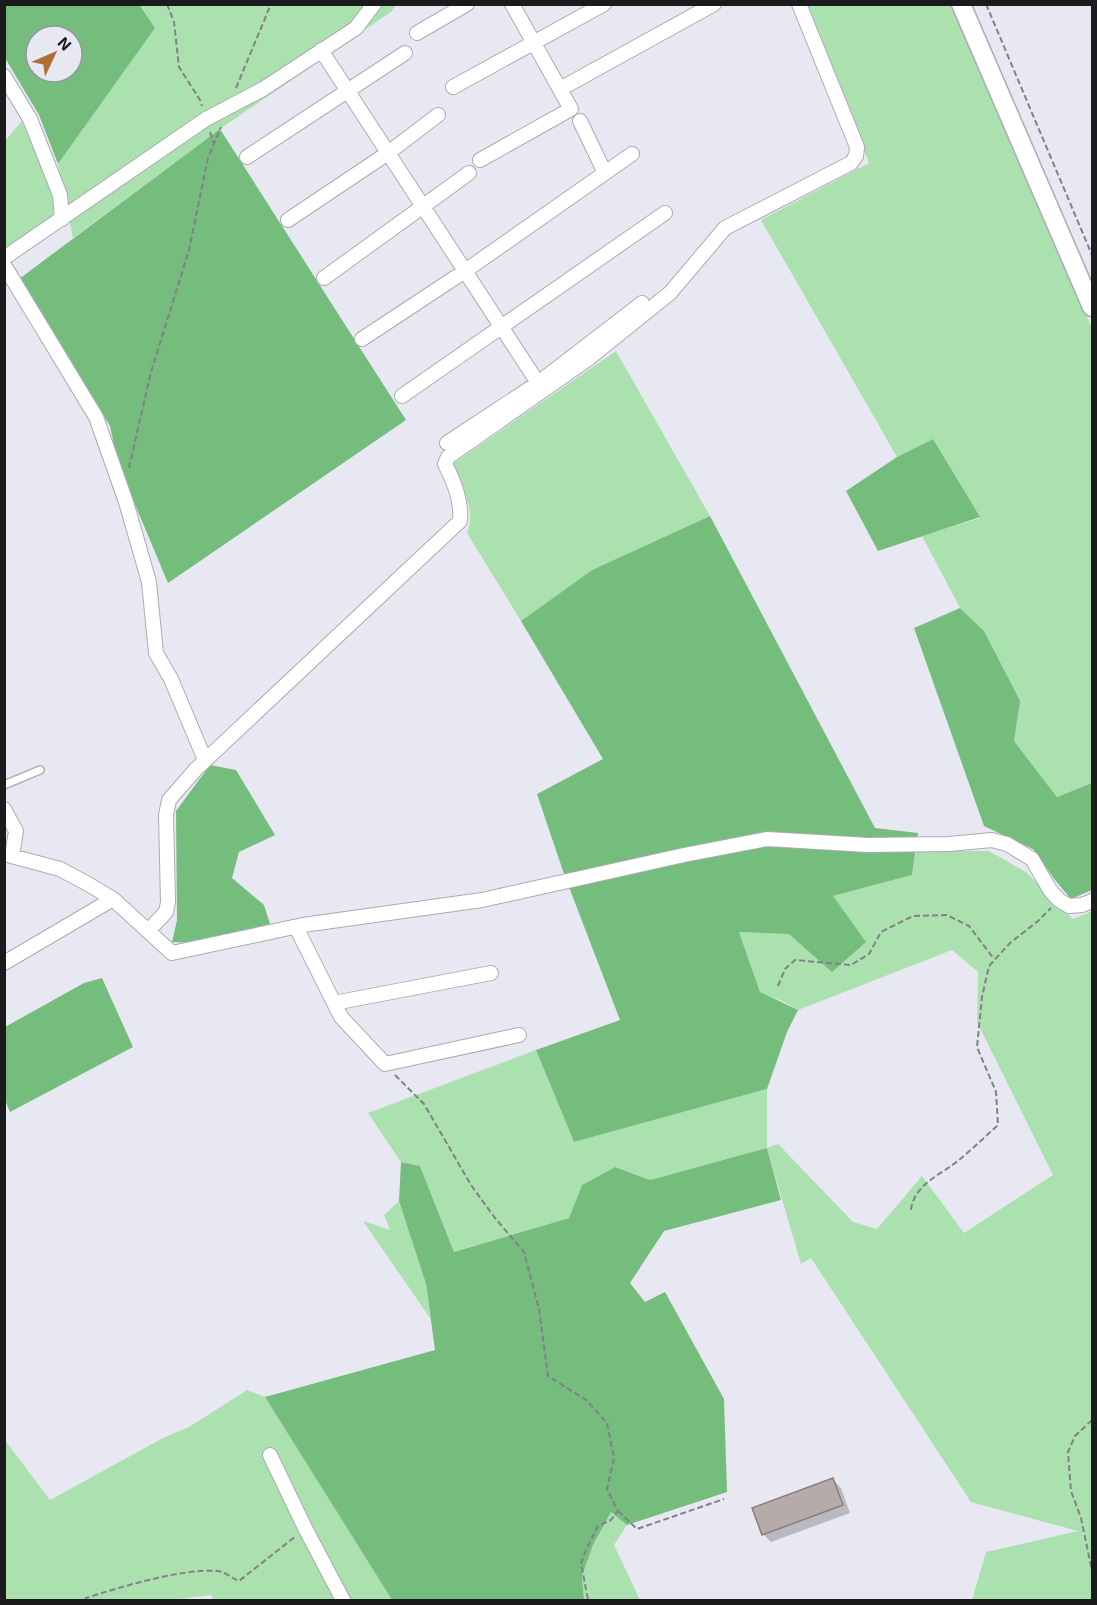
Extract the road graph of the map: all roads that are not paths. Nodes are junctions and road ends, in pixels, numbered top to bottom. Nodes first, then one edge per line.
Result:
1 (374, 4) edge
2 (467, 4) edge
3 (512, 4) edge
4 (604, 4) edge
5 (714, 4) edge
6 (799, 4) edge
7 (961, 4) edge
8 (417, 33) dead end
9 (534, 43) junction
10 (321, 50) junction
11 (405, 52) dead end
12 (4, 76) edge
13 (453, 87) dead end
14 (560, 89) junction
15 (347, 90) junction
16 (438, 115) dead end
17 (580, 121) dead end
18 (388, 153) junction
19 (632, 154) dead end
20 (247, 157) dead end
21 (480, 160) dead end
22 (469, 173) dead end
23 (605, 173) junction
24 (424, 207) junction
25 (665, 213) dead end
26 (62, 219) junction
27 (288, 220) dead end
28 (4, 258) edge
29 (4, 265) edge
30 (465, 271) junction
31 (324, 278) dead end
32 (642, 303) dead end
33 (1092, 307) edge
34 (501, 327) junction
35 (362, 339) dead end
36 (538, 383) junction
37 (402, 396) dead end
38 (447, 443) dead end
39 (205, 760) junction
40 (40, 770) dead end
41 (4, 785) edge
42 (4, 809) edge
43 (8, 855) edge
44 (113, 899) junction
45 (1092, 901) edge
46 (296, 927) junction
47 (148, 930) junction
48 (4, 963) edge
49 (491, 972) dead end
50 (334, 1003) junction
51 (519, 1035) dead end
52 (270, 1455) dead end
53 (344, 1600) edge

1 - 10 street
2 - 8 street
3 - 9 street
4 - 9 street
5 - 14 street
6 - 39 street
7 - 33 street
9 - 13 street
9 - 14 street
10 - 15 street
10 - 26 street
11 - 15 street
12 - 26 street
14 - 21 street
15 - 18 street
15 - 20 street
16 - 18 street
17 - 23 street
18 - 24 street
18 - 27 street
19 - 23 street
22 - 24 street
23 - 30 street
24 - 30 street
24 - 31 street
25 - 34 street
26 - 28 street
29 - 39 street
30 - 34 street
30 - 35 street
32 - 36 street
34 - 36 street
34 - 37 street
36 - 38 street
39 - 47 street
40 - 41 lane
42 - 43 street
43 - 44 street
44 - 47 street
44 - 48 street
45 - 46 street
46 - 47 street
46 - 50 street
49 - 50 street
50 - 51 street
52 - 53 street

